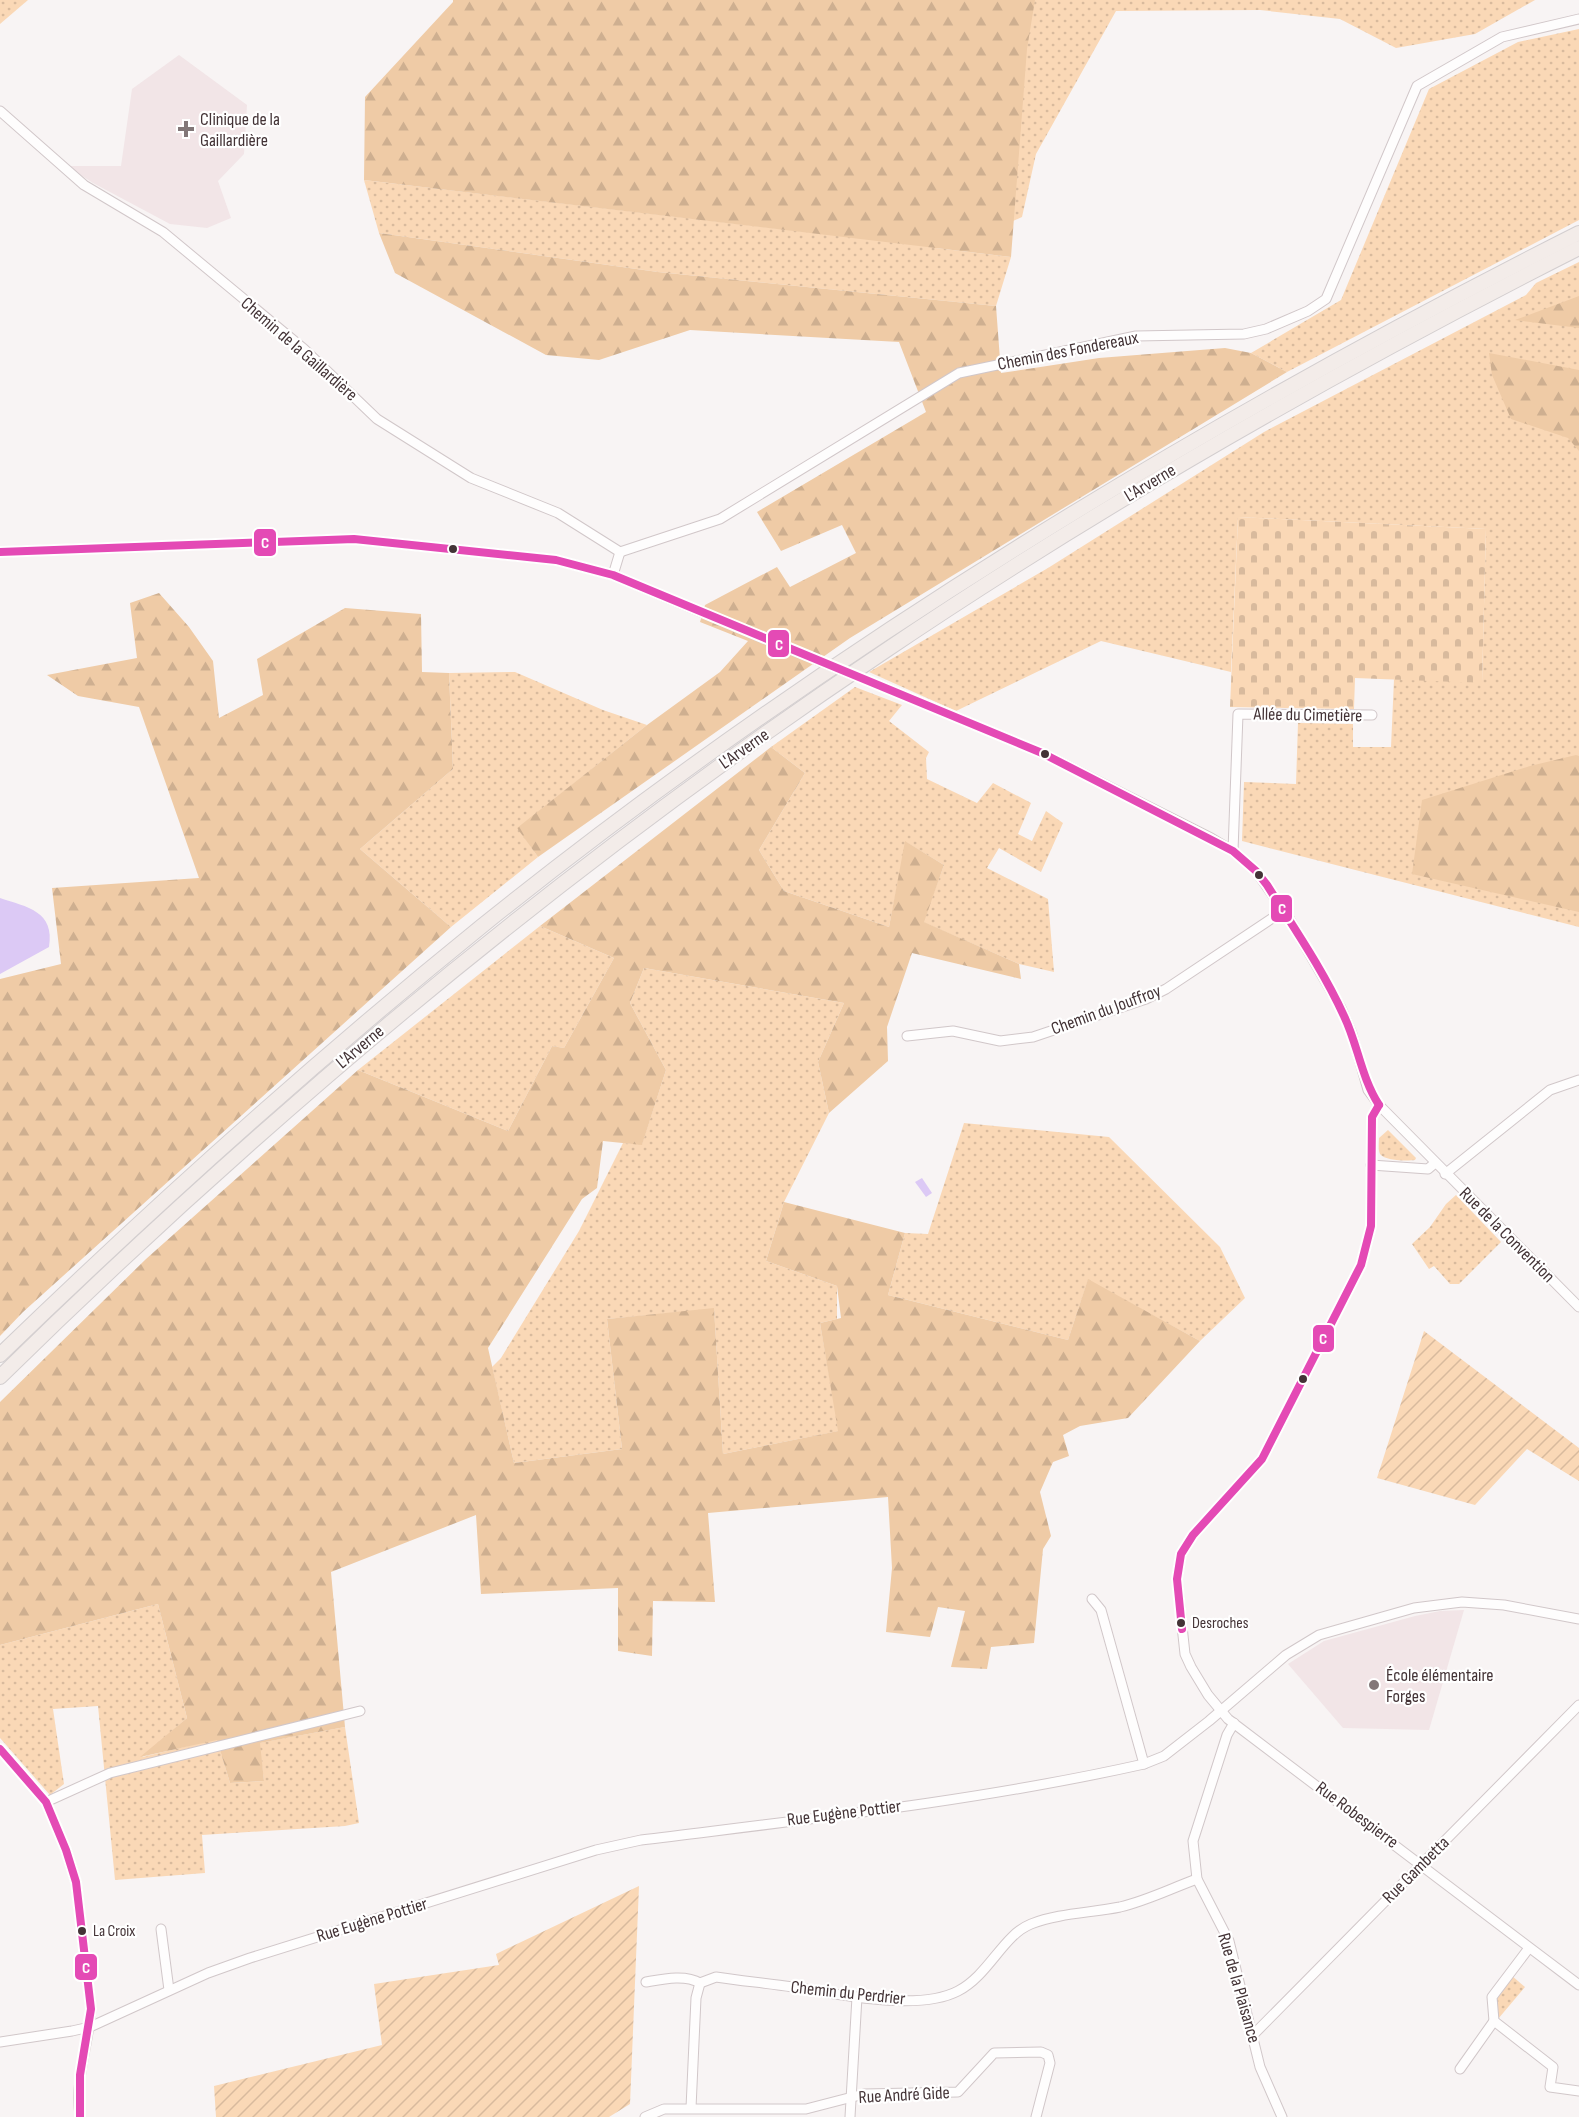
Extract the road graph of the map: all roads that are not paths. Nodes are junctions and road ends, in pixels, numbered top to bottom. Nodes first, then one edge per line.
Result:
1 (1579, 19) edge
2 (0, 111) edge
3 (1579, 233) edge
4 (1579, 248) edge
5 (0, 552) edge
6 (620, 552) junction
7 (613, 575) junction
8 (1372, 715) dead end
9 (1233, 851) junction
10 (1283, 911) junction
11 (907, 1036) dead end
12 (1579, 1080) edge
13 (1379, 1106) junction
14 (1435, 1163) junction
15 (1371, 1165) junction
16 (1445, 1174) junction
17 (1579, 1307) edge
18 (0, 1355) edge
19 (0, 1377) edge
20 (1092, 1599) dead end
21 (1579, 1619) edge
22 (1579, 1705) edge
23 (360, 1711) dead end
24 (1220, 1711) junction
25 (1234, 1723) junction
26 (0, 1749) edge
27 (1144, 1764) junction
28 (46, 1802) junction
29 (1422, 1864) junction
30 (1197, 1879) junction
31 (161, 1929) dead end
32 (1529, 1948) junction
33 (646, 1982) dead end
34 (700, 1983) junction
35 (1579, 1985) edge
36 (169, 1990) junction
37 (857, 1997) junction
38 (1494, 2021) junction
39 (90, 2026) junction
40 (1253, 2035) junction
41 (0, 2042) edge
42 (1460, 2069) dead end
43 (1579, 2091) edge
44 (850, 2098) junction
45 (691, 2108) junction
46 (80, 2117) edge
47 (645, 2117) edge
48 (850, 2117) edge
49 (1036, 2117) edge
50 (1282, 2117) edge

1 - 6 street, Chemin des Fondereaux
2 - 6 street, Chemin de la Gaillardière
3 - 18 highway, L'Arverne
4 - 19 highway, L'Arverne
5 - 7 street, Rue de la Convention
6 - 7 street
7 - 9 street, Rue de la Convention, bridge
8 - 9 street, Allée du Cimetière
9 - 10 street, Rue de la Convention
10 - 11 street, Chemin du Jouffroy
10 - 13 street, Rue de la Convention
12 - 16 street
13 - 14 street, Rue de la Convention
13 - 15 street, Rue Robespierre
14 - 15 street
14 - 16 street, Rue de la Convention
15 - 24 street, Rue Robespierre
16 - 17 street, Rue de la Convention
20 - 27 street
21 - 24 street, Rue Eugène Pottier
22 - 29 street, Rue Gambetta
23 - 28 street
24 - 25 street, Rue Robespierre
24 - 27 street, Rue Eugène Pottier
25 - 29 street, Rue Robespierre
25 - 30 street, Rue de la Plaisance
26 - 28 street
27 - 36 street, Rue Eugène Pottier
28 - 39 street
29 - 32 street, Rue Robespierre
29 - 40 street, Rue Gambetta
30 - 37 street, Chemin du Perdrier
30 - 40 street, Rue de la Plaisance
31 - 36 street
32 - 35 street, Rue Robespierre
32 - 38 street
33 - 34 street, Chemin du Perdrier
34 - 37 street, Chemin du Perdrier
34 - 45 street
36 - 39 street, Rue Eugène Pottier
37 - 44 street
38 - 42 street
38 - 43 street
39 - 41 street, Rue Eugène Pottier
39 - 46 street
40 - 50 street, Rue de la Plaisance
44 - 45 street, Rue André Gide
44 - 48 street
44 - 49 street, Rue André Gide
45 - 47 street, Rue André Gide

